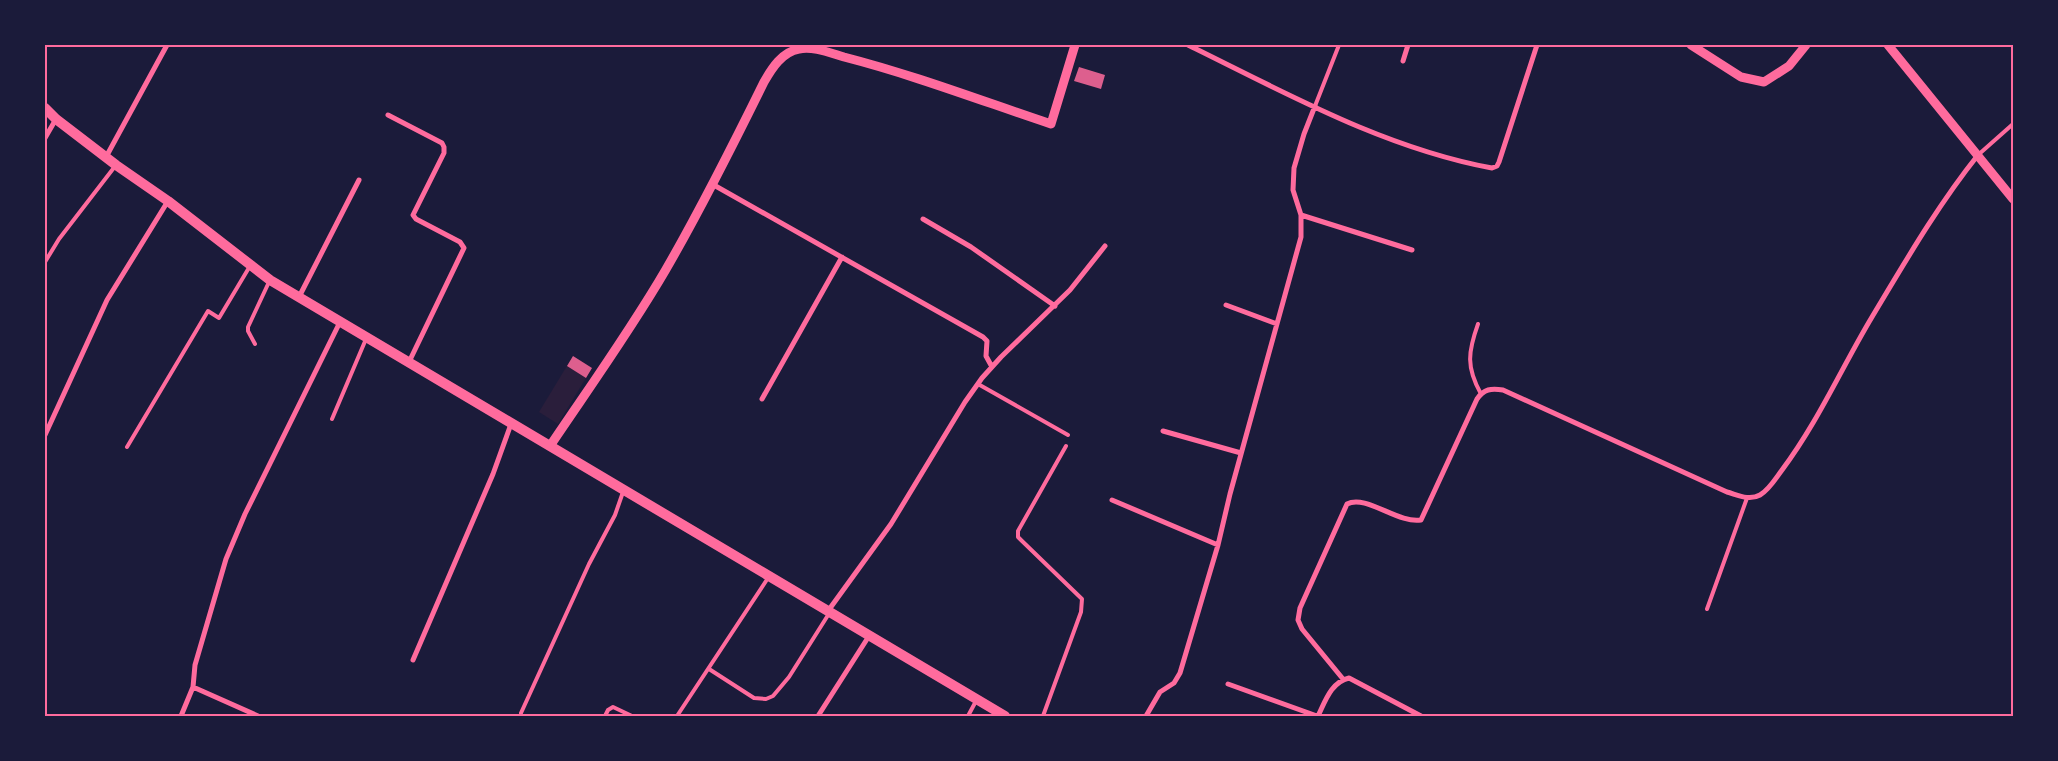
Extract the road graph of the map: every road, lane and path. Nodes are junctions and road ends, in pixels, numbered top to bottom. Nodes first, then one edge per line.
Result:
1 (167, 45) edge
2 (1075, 45) edge
3 (1188, 45) edge
4 (1339, 45) edge
5 (1408, 45) edge
6 (1536, 45) edge
7 (1691, 45) edge
8 (1806, 45) edge
9 (1888, 45) edge
10 (799, 47) edge
11 (1403, 61) dead end
12 (1315, 106) junction
13 (45, 108) edge
14 (388, 115) dead end
15 (56, 119) junction
16 (2013, 124) edge
17 (45, 138) edge
18 (1978, 156) junction
19 (106, 157) junction
20 (116, 165) junction
21 (359, 180) dead end
22 (712, 184) junction
23 (2013, 199) edge
24 (168, 201) junction
25 (1302, 215) junction
26 (923, 218) dead end
27 (1105, 246) dead end
28 (1412, 250) dead end
29 (842, 256) junction
30 (45, 262) edge
31 (250, 266) junction
32 (270, 280) junction
33 (300, 297) junction
34 (1226, 305) dead end
35 (1055, 306) junction
36 (340, 322) junction
37 (1277, 324) junction
38 (1478, 324) dead end
39 (367, 337) junction
40 (255, 344) dead end
41 (409, 362) junction
42 (992, 367) junction
43 (978, 384) junction
44 (1481, 394) junction
45 (762, 399) dead end
46 (332, 419) dead end
47 (511, 423) junction
48 (1163, 432) dead end
49 (45, 435) edge
50 (1068, 435) dead end
51 (550, 446) junction
52 (1066, 446) dead end
53 (127, 447) dead end
54 (1241, 453) junction
55 (624, 490) junction
56 (1747, 498) junction
57 (1112, 500) dead end
58 (1218, 545) junction
59 (770, 576) junction
60 (1707, 609) dead end
61 (829, 611) junction
62 (869, 635) junction
63 (413, 660) dead end
64 (709, 669) junction
65 (1343, 679) junction
66 (1228, 684) dead end
67 (193, 687) junction
68 (978, 700) junction
69 (521, 713) dead end
70 (181, 716) edge
71 (258, 716) edge
72 (605, 716) edge
73 (632, 716) edge
74 (677, 716) edge
75 (818, 716) edge
76 (968, 716) edge
77 (1005, 716) edge
78 (1043, 716) edge
79 (1146, 716) edge
80 (1317, 716) edge
81 (1421, 716) edge

1 - 19 street
2 - 10 street
3 - 12 street
4 - 12 lane
5 - 11 street
6 - 12 street
7 - 8 street
9 - 18 street
10 - 22 street
12 - 25 street
13 - 15 main road
14 - 41 street
15 - 17 street
15 - 19 main road
16 - 18 lane
18 - 23 street
18 - 56 street
19 - 20 main road
20 - 24 main road
20 - 30 lane
21 - 33 street
22 - 29 street
22 - 51 street
24 - 31 main road
24 - 49 street
25 - 28 street
25 - 37 street
26 - 35 street
27 - 35 street
29 - 42 street
29 - 45 street
31 - 32 main road
31 - 53 lane
32 - 33 main road
32 - 40 lane
33 - 36 main road
34 - 37 street
35 - 42 street
36 - 39 main road
36 - 67 street
37 - 54 street
38 - 44 lane
39 - 41 main road
39 - 46 lane
41 - 47 main road
42 - 43 street
43 - 50 lane
43 - 61 street
44 - 56 street
44 - 65 street
47 - 51 main road
47 - 63 street
48 - 54 street
51 - 55 main road
52 - 78 lane
54 - 58 street
55 - 59 main road
55 - 69 lane
56 - 60 lane
57 - 58 street
58 - 79 street
59 - 61 main road
59 - 64 lane
61 - 62 main road
61 - 64 lane
62 - 68 main road
62 - 75 street
64 - 74 lane
65 - 80 street
65 - 81 street
66 - 80 street
67 - 70 street
67 - 71 street
68 - 76 lane
68 - 77 main road
72 - 73 lane

